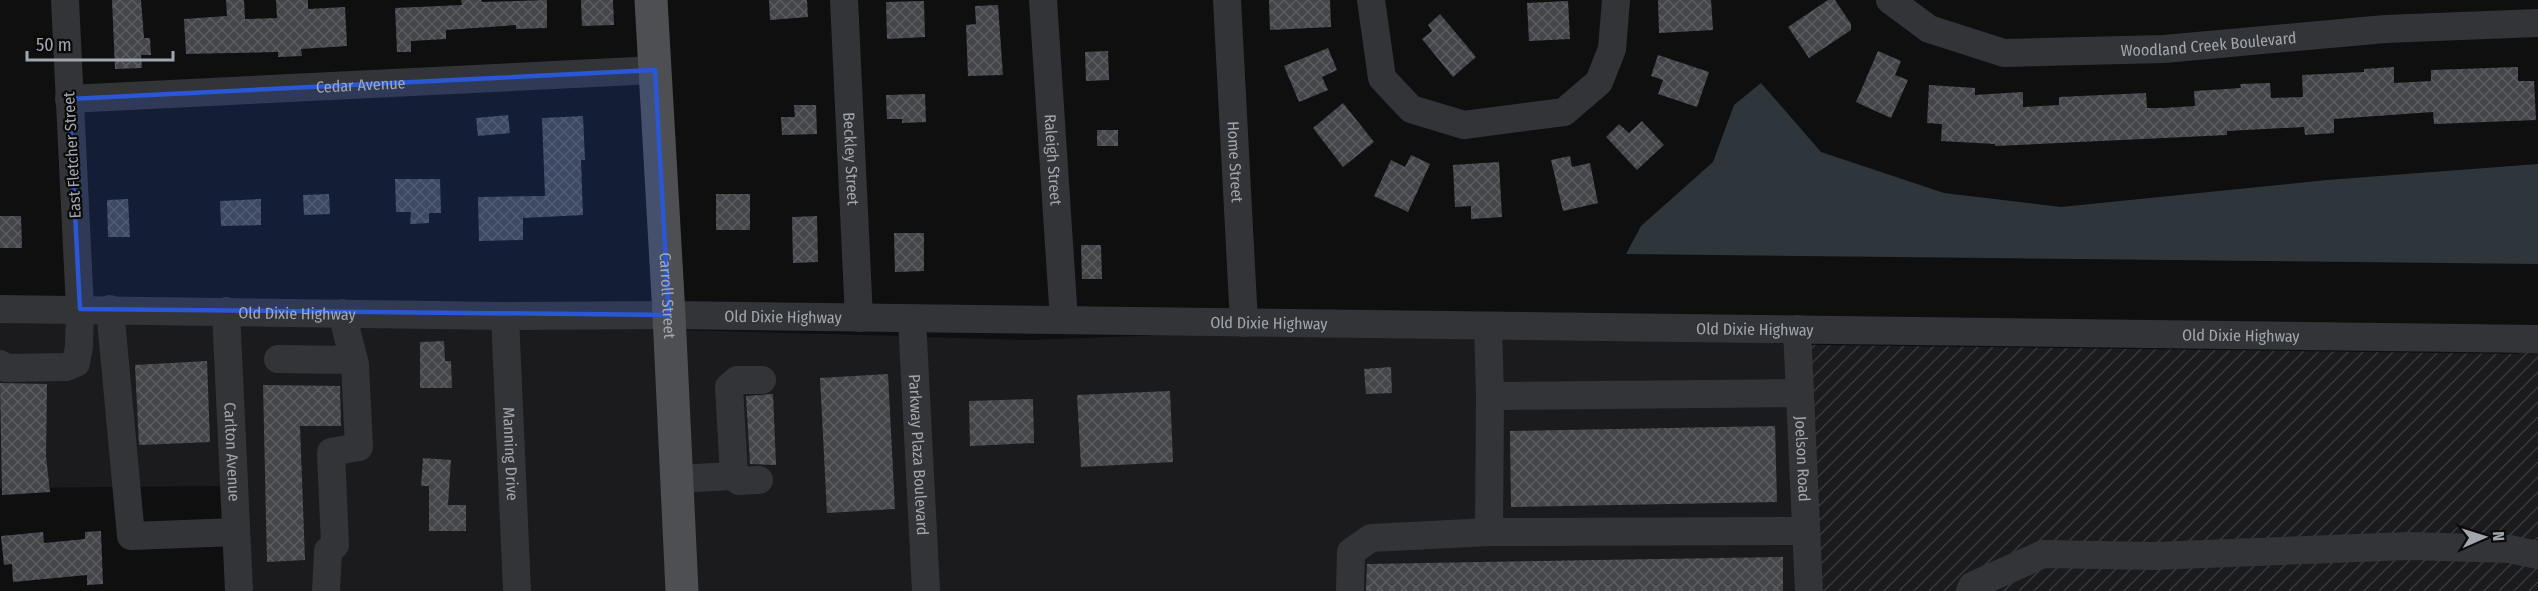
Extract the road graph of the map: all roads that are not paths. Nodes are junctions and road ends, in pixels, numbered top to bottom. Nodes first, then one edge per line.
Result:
1 (65, 0) edge
2 (651, 0) edge
3 (844, 0) edge
4 (1043, 0) edge
5 (1227, 0) edge
6 (1371, 0) edge
7 (1616, 0) edge
8 (1890, 0) edge
9 (2538, 23) edge
10 (655, 70) junction
11 (69, 99) junction
12 (0, 309) edge
13 (80, 309) junction
14 (110, 309) junction
15 (226, 311) junction
16 (342, 313) junction
17 (669, 315) junction
18 (505, 316) junction
19 (859, 318) junction
20 (912, 319) junction
21 (1064, 320) junction
22 (1244, 323) junction
23 (1488, 326) junction
24 (1797, 329) junction
25 (2538, 339) edge
26 (278, 359) dead end
27 (354, 360) junction
28 (0, 364) edge
29 (762, 380) dead end
30 (1800, 393) junction
31 (1490, 396) junction
32 (676, 479) junction
33 (1806, 531) junction
34 (237, 532) junction
35 (1489, 532) junction
36 (2538, 555) edge
37 (239, 591) edge
38 (326, 591) edge
39 (517, 591) edge
40 (682, 591) edge
41 (926, 591) edge
42 (1350, 591) edge
43 (1809, 591) edge
44 (1970, 591) edge

1 - 11 street, East Fletcher Street
2 - 10 main road, Carroll Street
3 - 19 street, Beckley Street
4 - 21 street, Raleigh Street
5 - 22 street, Home Street
6 - 7 street
8 - 9 street, Woodland Creek Boulevard
10 - 11 street, Cedar Avenue
10 - 17 main road, Carroll Street
11 - 13 street, East Fletcher Street
12 - 13 street, Old Dixie Highway
13 - 14 street, Old Dixie Highway
13 - 28 street, East Fletcher Street
14 - 15 street, Old Dixie Highway
14 - 34 street
15 - 16 street, Old Dixie Highway
15 - 34 street, Carlton Avenue
16 - 18 street, Old Dixie Highway
16 - 27 street
17 - 18 street, Old Dixie Highway
17 - 19 street, Old Dixie Highway
17 - 32 main road, Carroll Street
18 - 39 street, Manning Drive
19 - 20 street, Old Dixie Highway
20 - 21 street, Old Dixie Highway
20 - 41 street, Parkway Plaza Boulevard
21 - 22 street, Old Dixie Highway
22 - 23 street, Old Dixie Highway
23 - 24 street, Old Dixie Highway
23 - 31 street
24 - 25 street, Old Dixie Highway
24 - 30 street, Joelson Road
26 - 27 street
27 - 38 street
29 - 32 street
30 - 31 street
30 - 33 street, Joelson Road
31 - 35 street
32 - 40 main road, Carroll Street
33 - 35 street
33 - 43 street, Joelson Road
34 - 37 street, Carlton Avenue
35 - 42 street
36 - 44 street

